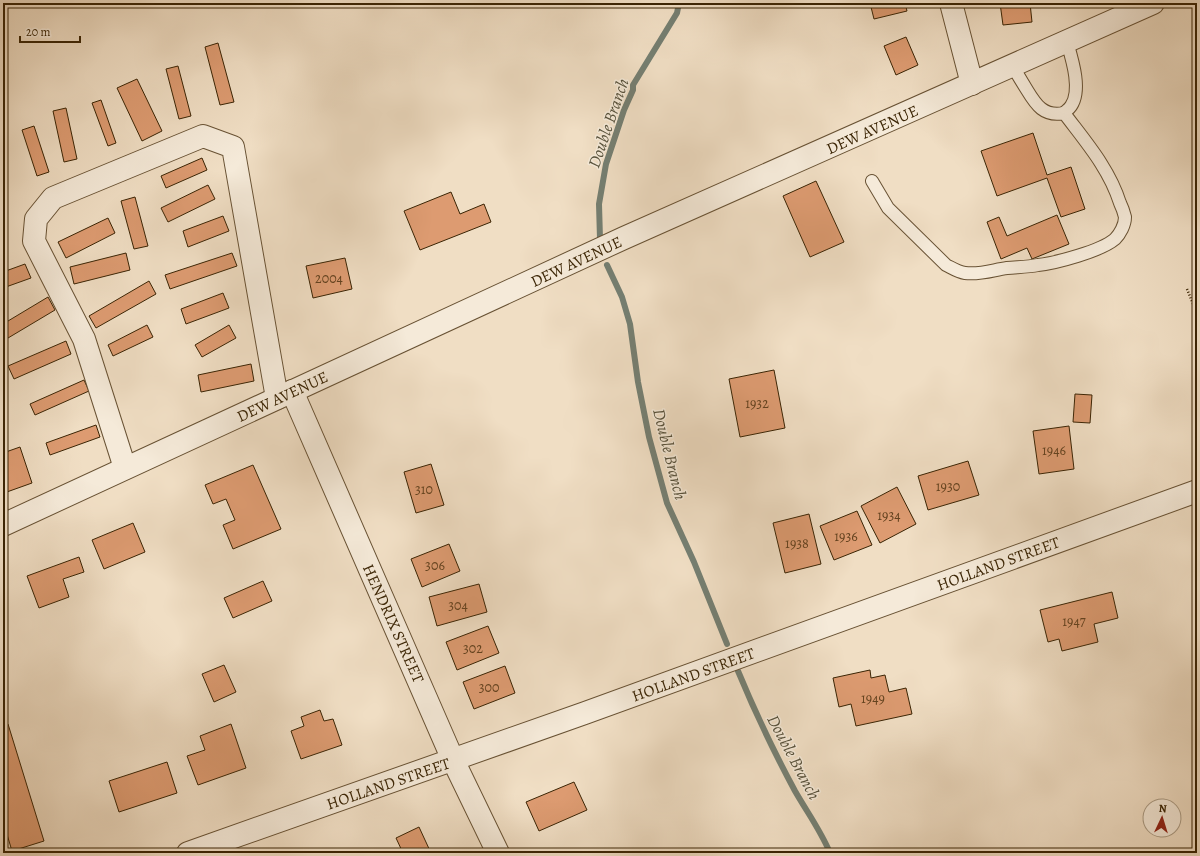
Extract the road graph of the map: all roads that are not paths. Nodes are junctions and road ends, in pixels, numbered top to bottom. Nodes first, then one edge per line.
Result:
1 (951, 3) edge
2 (1153, 3) edge
3 (1067, 42) junction
4 (1013, 66) junction
5 (972, 84) junction
6 (1064, 113) junction
7 (872, 181) dead end
8 (285, 394) junction
9 (125, 468) junction
10 (1197, 491) edge
11 (3, 525) edge
12 (453, 760) junction
13 (188, 853) edge
14 (498, 853) edge

1 - 5 street
2 - 3 street, DEW AVENUE
3 - 4 street, DEW AVENUE
3 - 6 lane
4 - 5 street, DEW AVENUE
4 - 6 lane
5 - 8 street, DEW AVENUE
6 - 7 lane
8 - 9 street, DEW AVENUE
8 - 9 street, HENDRIX STREET
8 - 12 street, HENDRIX STREET
9 - 11 street, DEW AVENUE
10 - 12 street, HOLLAND STREET
12 - 13 street, HOLLAND STREET
12 - 14 street, HENDRIX STREET

